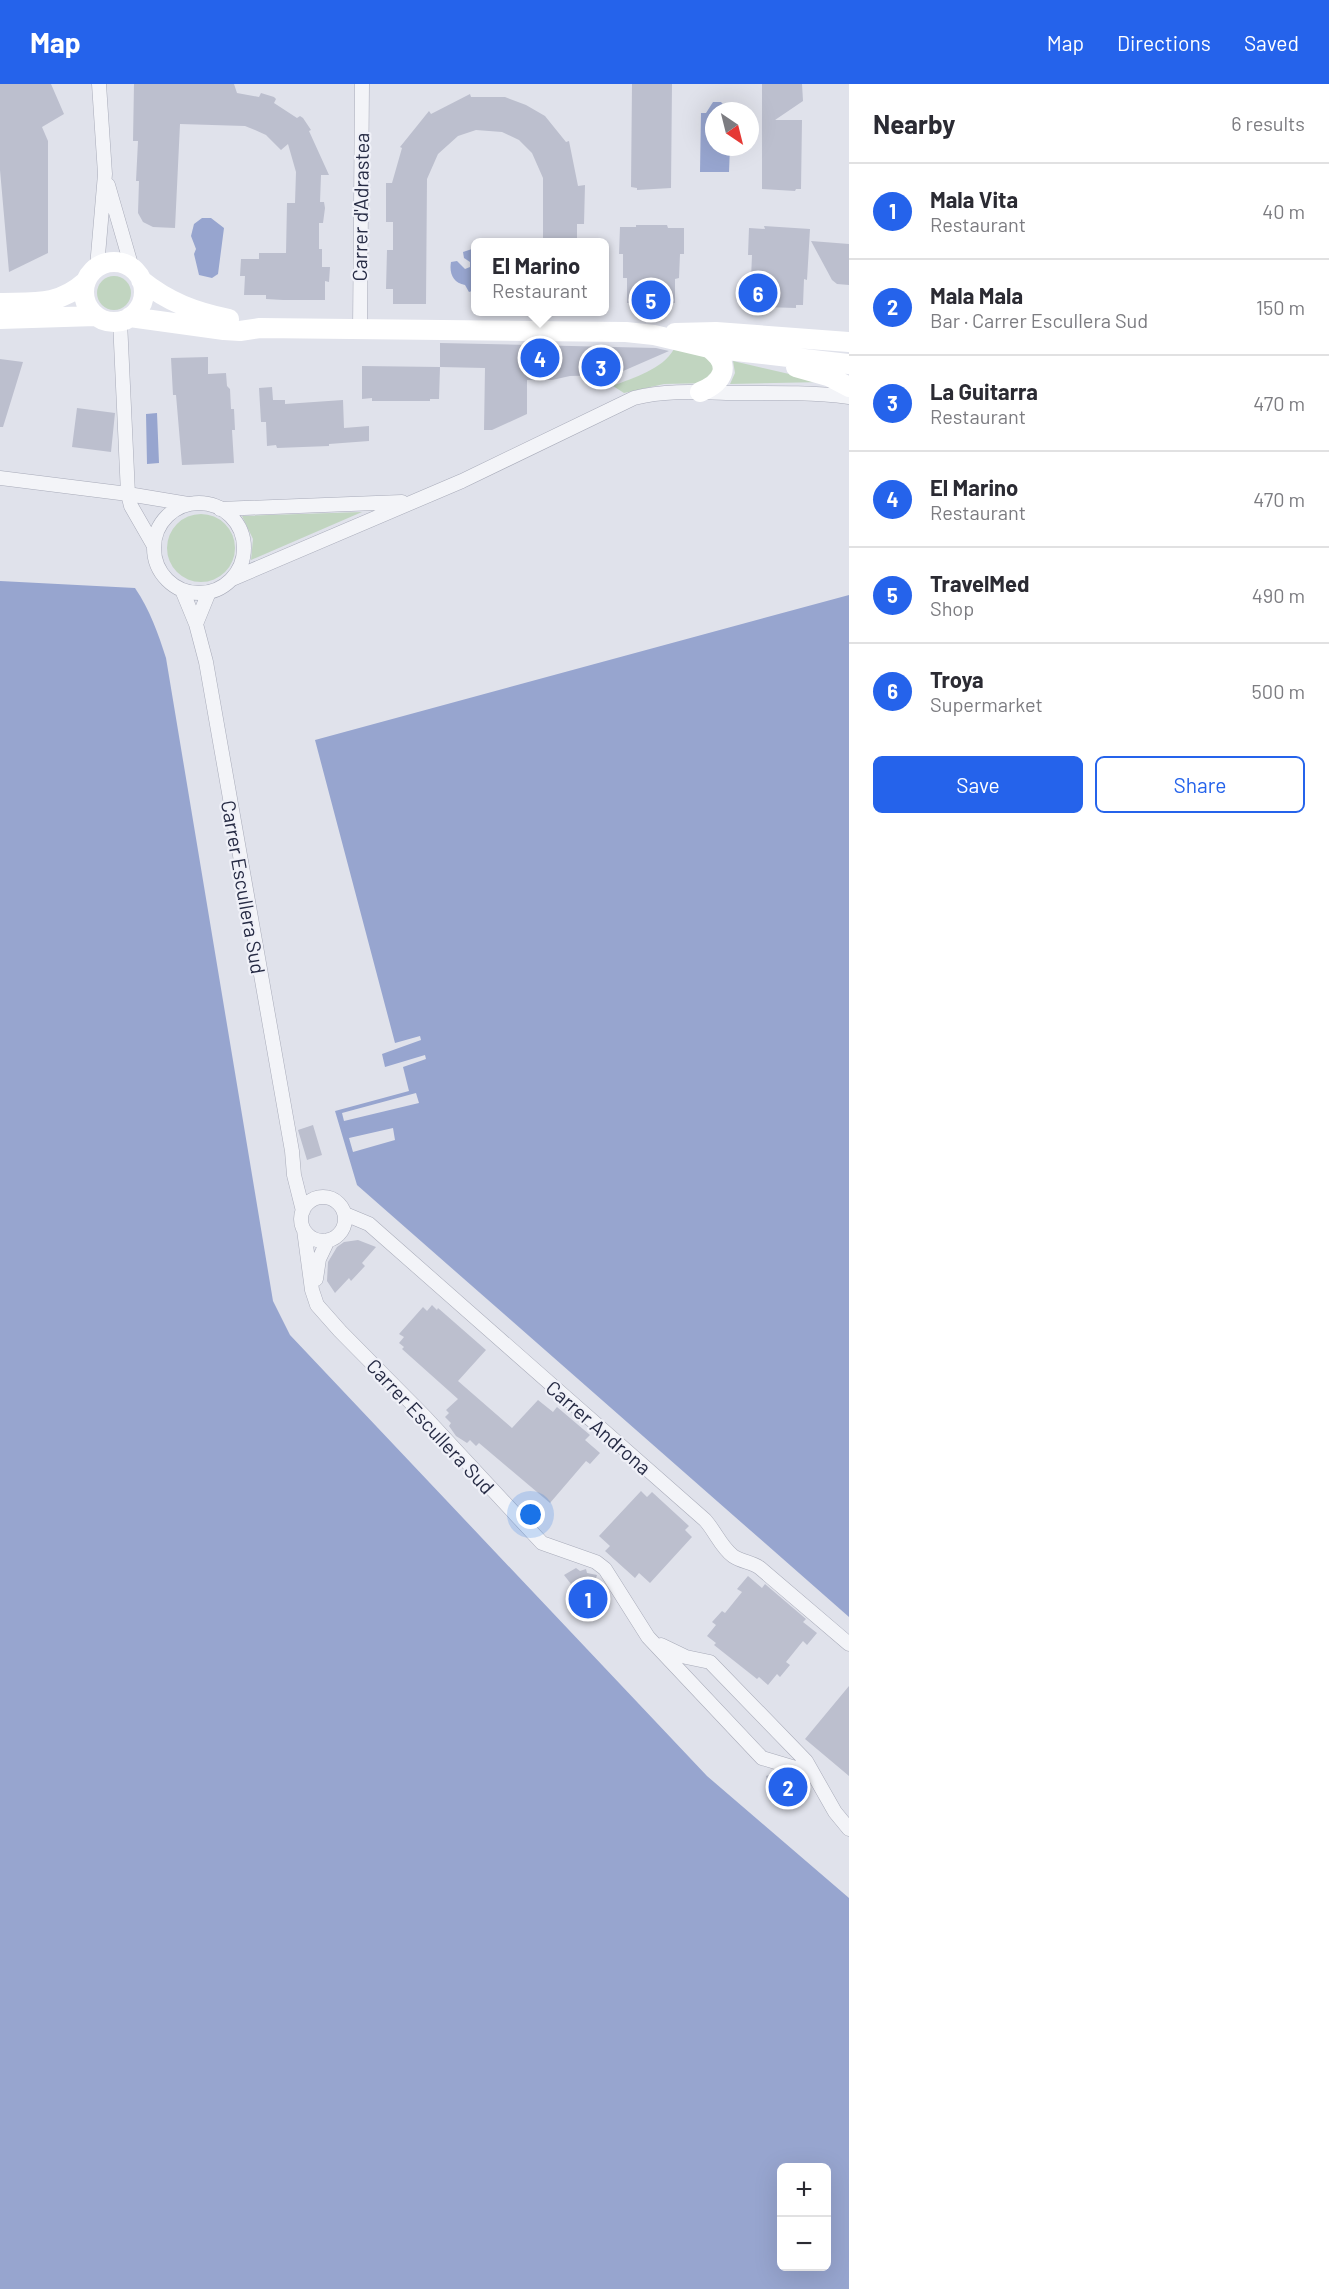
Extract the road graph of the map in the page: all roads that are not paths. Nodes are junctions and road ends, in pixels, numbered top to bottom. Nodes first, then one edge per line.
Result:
1 (99, 84) edge
2 (362, 84) edge
3 (105, 174) junction
4 (91, 274) junction
5 (137, 274) junction
6 (0, 303) edge
7 (96, 315) junction
8 (0, 319) edge
9 (125, 319) junction
10 (260, 328) junction
11 (360, 330) junction
12 (654, 335) junction
13 (849, 342) edge
14 (709, 348) junction
15 (849, 364) edge
16 (847, 387) edge
17 (700, 392) junction
18 (0, 478) edge
19 (128, 494) junction
20 (410, 502) junction
21 (189, 505) junction
22 (220, 509) junction
23 (154, 546) junction
24 (232, 579) junction
25 (182, 590) junction
26 (209, 592) junction
27 (196, 624) junction
28 (292, 1150) junction
29 (321, 1197) junction
30 (303, 1211) junction
31 (345, 1214) junction
32 (304, 1230) junction
33 (328, 1240) junction
34 (317, 1305) junction
35 (648, 1637) junction
36 (849, 1644) edge
37 (789, 1744) junction
38 (775, 1761) junction
39 (812, 1773) junction
40 (849, 1829) edge

1 - 3 street
2 - 11 street, Carrer d'Adrastea
3 - 4 street
3 - 5 street
4 - 5 street
4 - 6 street
4 - 7 street
5 - 9 street
5 - 10 street
7 - 8 street
7 - 9 street
9 - 10 street
9 - 19 street
10 - 11 street
11 - 12 street
12 - 13 street
12 - 14 street
14 - 15 street
14 - 16 street
14 - 17 street
16 - 17 street
17 - 20 street
18 - 19 street
19 - 21 street
19 - 23 street
20 - 22 street
20 - 24 street
21 - 22 street
21 - 23 street
22 - 24 street
23 - 25 street
24 - 26 street
25 - 26 street
25 - 27 street, Carrer Escullera Sud
26 - 27 street
27 - 28 street, Carrer Escullera Sud
28 - 29 street, Carrer Escullera Sud
28 - 30 street, Carrer Escullera Sud
29 - 30 street
29 - 31 street
30 - 32 street
31 - 33 street
31 - 36 street, Carrer Androna
32 - 33 street
32 - 34 street, Carrer Escullera Sud
33 - 34 street
34 - 35 street, Carrer Escullera Sud
35 - 37 street, Carrer Escullera Sud
35 - 38 street, Carrer Escullera Sud
37 - 38 street
37 - 39 street, Carrer Escullera Sud
38 - 39 street, Carrer Escullera Sud
39 - 40 street, Carrer Escullera Sud

